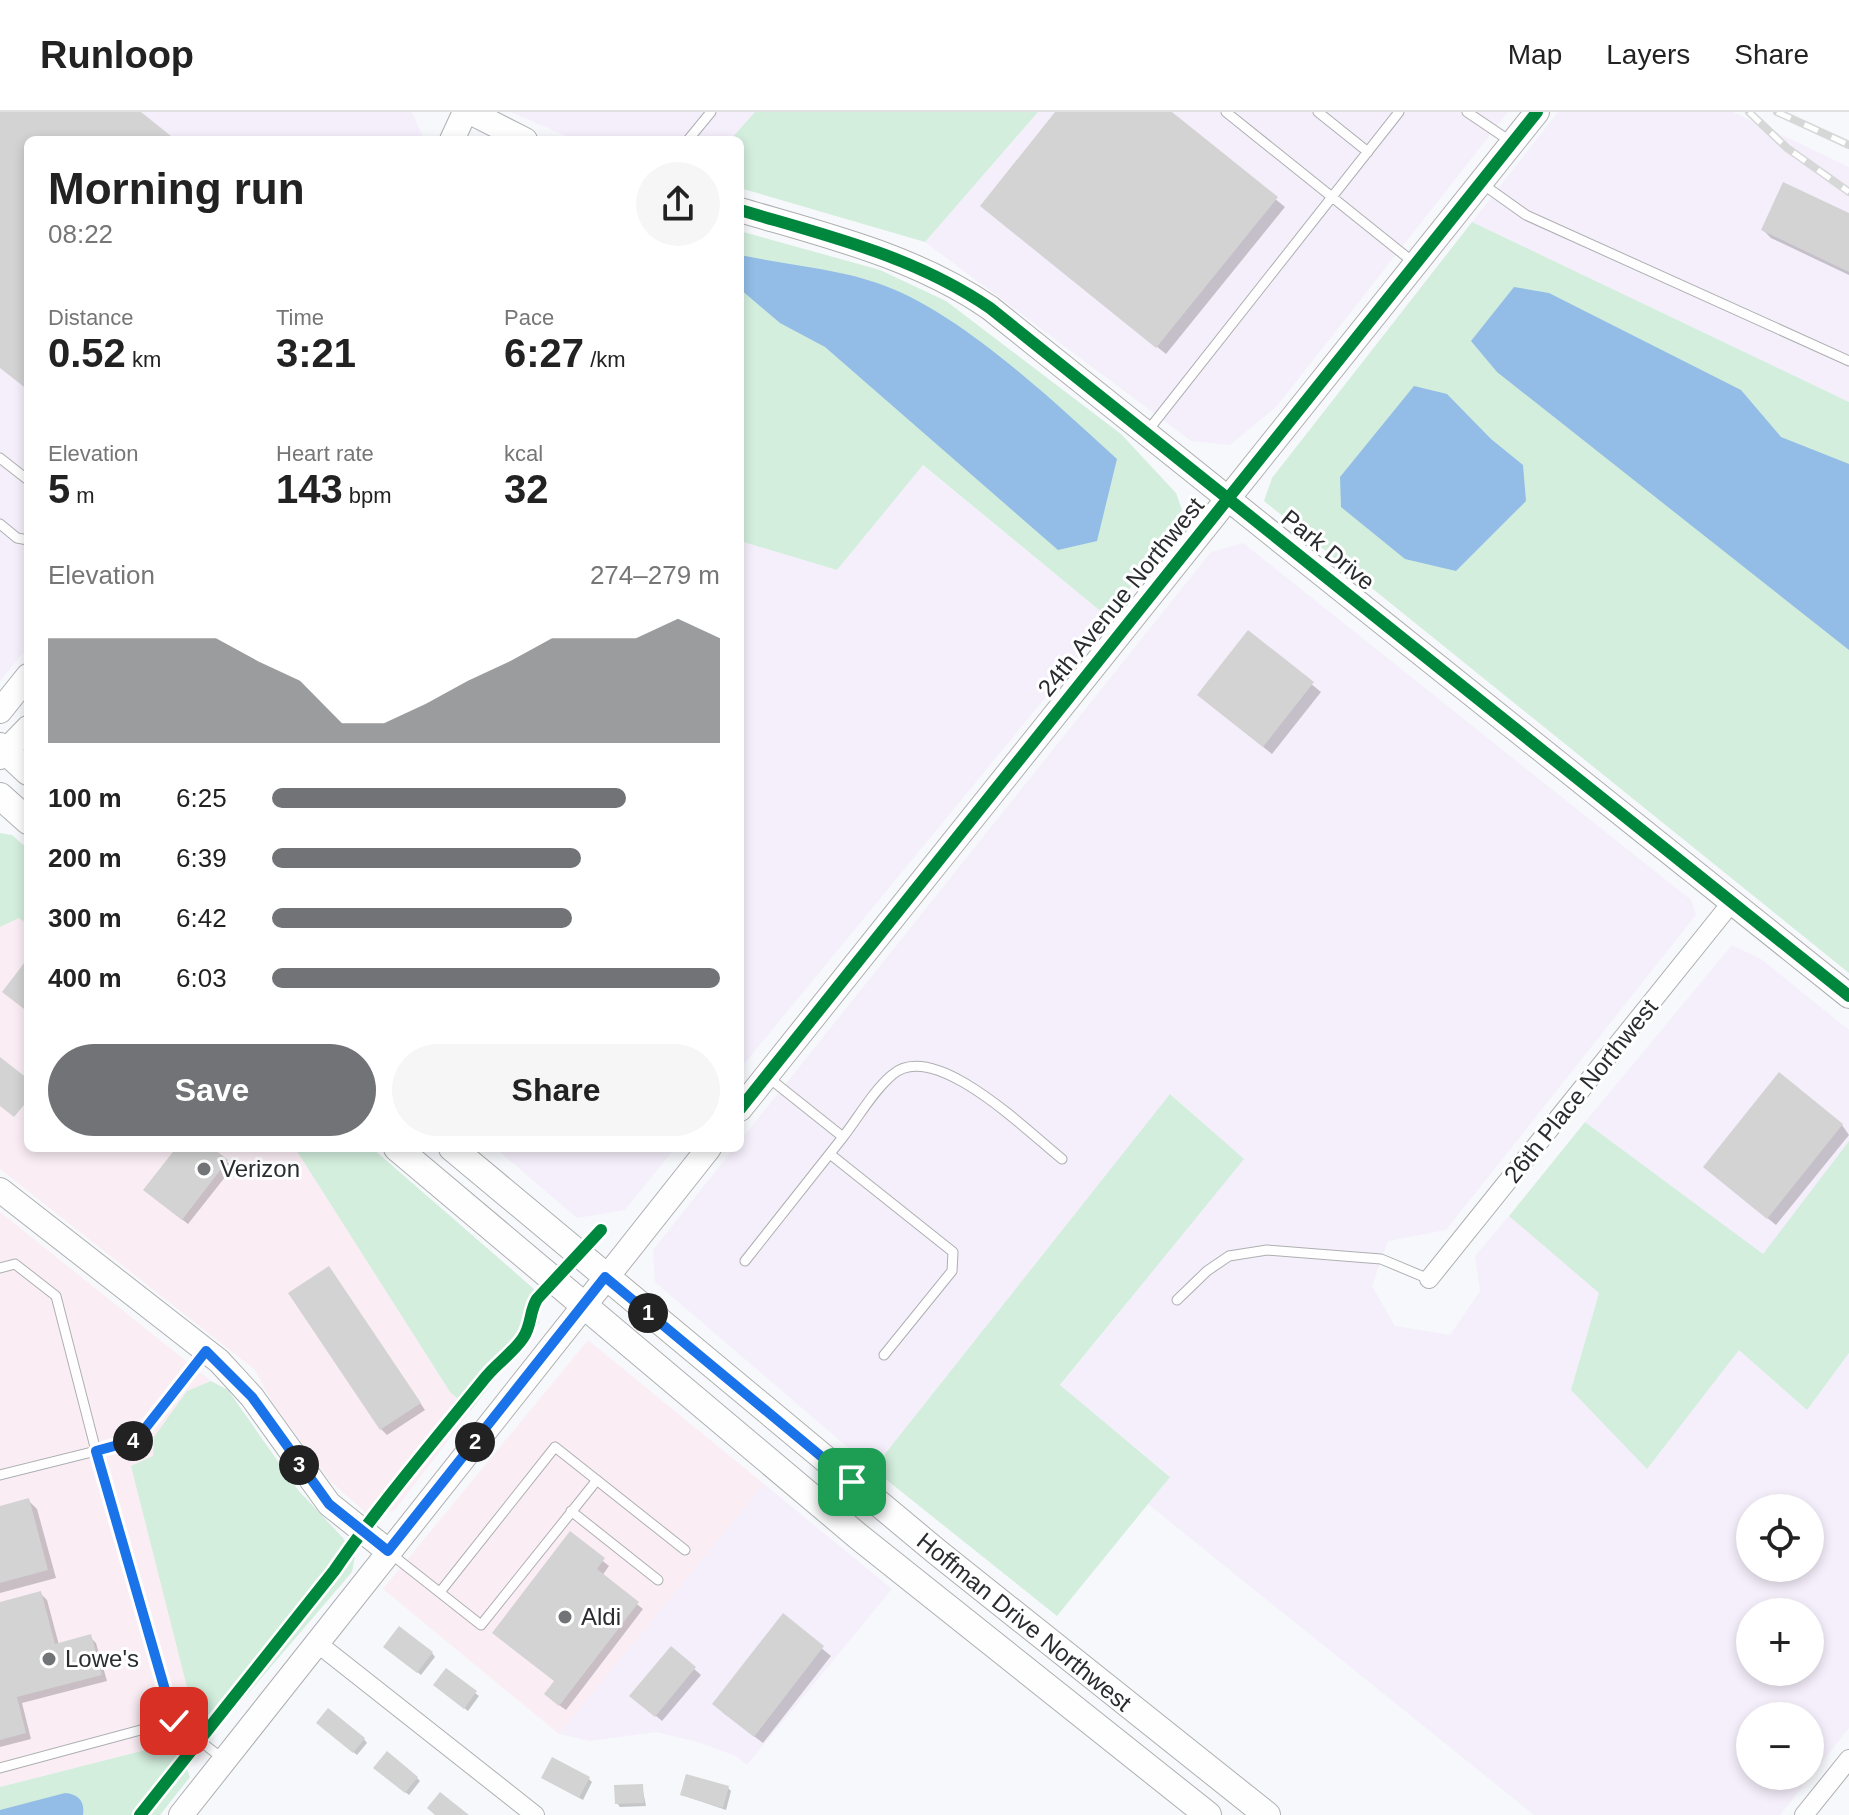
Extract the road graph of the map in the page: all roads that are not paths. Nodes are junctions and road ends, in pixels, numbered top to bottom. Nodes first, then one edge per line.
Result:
1 (467, 112) edge
2 (1226, 112) edge
3 (1318, 112) edge
4 (1399, 112) edge
5 (1467, 112) edge
6 (1537, 112) edge
7 (706, 113) edge
8 (454, 136) edge
9 (507, 136) edge
10 (691, 136) edge
11 (1512, 143) junction
12 (1368, 152) junction
13 (1481, 183) junction
14 (1333, 196) junction
15 (744, 211) edge
16 (1416, 264) junction
17 (1849, 361) edge
18 (1146, 433) junction
19 (0, 458) edge
20 (24, 477) edge
21 (1228, 498) junction
22 (0, 524) edge
23 (24, 539) edge
24 (24, 681) edge
25 (0, 711) edge
26 (24, 732) edge
27 (3, 752) edge
28 (24, 769) edge
29 (0, 796) edge
30 (24, 817) edge
31 (1732, 902) junction
32 (1849, 996) edge
33 (766, 1076) junction
34 (744, 1104) edge
35 (843, 1137) junction
36 (402, 1152) edge
37 (457, 1152) edge
38 (706, 1152) edge
39 (830, 1154) junction
40 (1062, 1159) dead end
41 (3, 1199) edge
42 (745, 1261) dead end
43 (0, 1268) edge
44 (605, 1277) junction
45 (1429, 1279) joint
46 (1177, 1300) dead end
47 (582, 1306) junction
48 (206, 1351) junction
49 (884, 1355) dead end
50 (96, 1451) junction
51 (0, 1475) edge
52 (597, 1480) junction
53 (571, 1511) junction
54 (685, 1550) dead end
55 (388, 1551) junction
56 (658, 1580) dead end
57 (440, 1592) junction
58 (317, 1643) junction
59 (174, 1721) junction
60 (1849, 1759) edge
61 (224, 1760) junction
62 (0, 1768) edge
63 (181, 1815) edge
64 (535, 1815) edge
65 (1208, 1815) edge
66 (1267, 1815) edge
67 (1804, 1815) edge

1 - 8 street
1 - 9 street
2 - 14 lane
3 - 12 lane
4 - 12 lane
5 - 11 lane
6 - 11 street, 24th Avenue Northwest
7 - 10 lane
11 - 13 street, 24th Avenue Northwest
12 - 14 lane
13 - 16 street, 24th Avenue Northwest
13 - 17 lane
14 - 16 lane
14 - 18 lane
15 - 18 street, Park Drive
16 - 21 street, 24th Avenue Northwest
18 - 21 street, Park Drive
19 - 20 lane
21 - 31 street, Park Drive
21 - 33 street, 24th Avenue Northwest
22 - 23 lane
24 - 25 street
26 - 27 street
27 - 28 main road
29 - 30 main road
31 - 32 street, Park Drive
31 - 45 street, 26th Place Northwest
33 - 34 street, 24th Avenue Northwest
33 - 35 lane
35 - 39 lane
35 - 40 lane
36 - 47 main road, Hoffman Drive Northwest
37 - 44 main road, Hoffman Drive Northwest
38 - 44 street
39 - 42 lane
39 - 49 lane
41 - 48 street
43 - 50 lane
44 - 47 street
44 - 66 main road, Hoffman Drive Northwest
45 - 46 lane
47 - 55 street
47 - 65 main road, Hoffman Drive Northwest
48 - 50 lane
48 - 55 street
50 - 51 lane
50 - 59 lane
52 - 53 lane
52 - 54 lane
52 - 57 lane
53 - 56 lane
53 - 57 lane
55 - 57 lane
55 - 58 street
58 - 61 street
58 - 64 street
59 - 61 lane
59 - 62 lane
60 - 67 street
61 - 63 street

